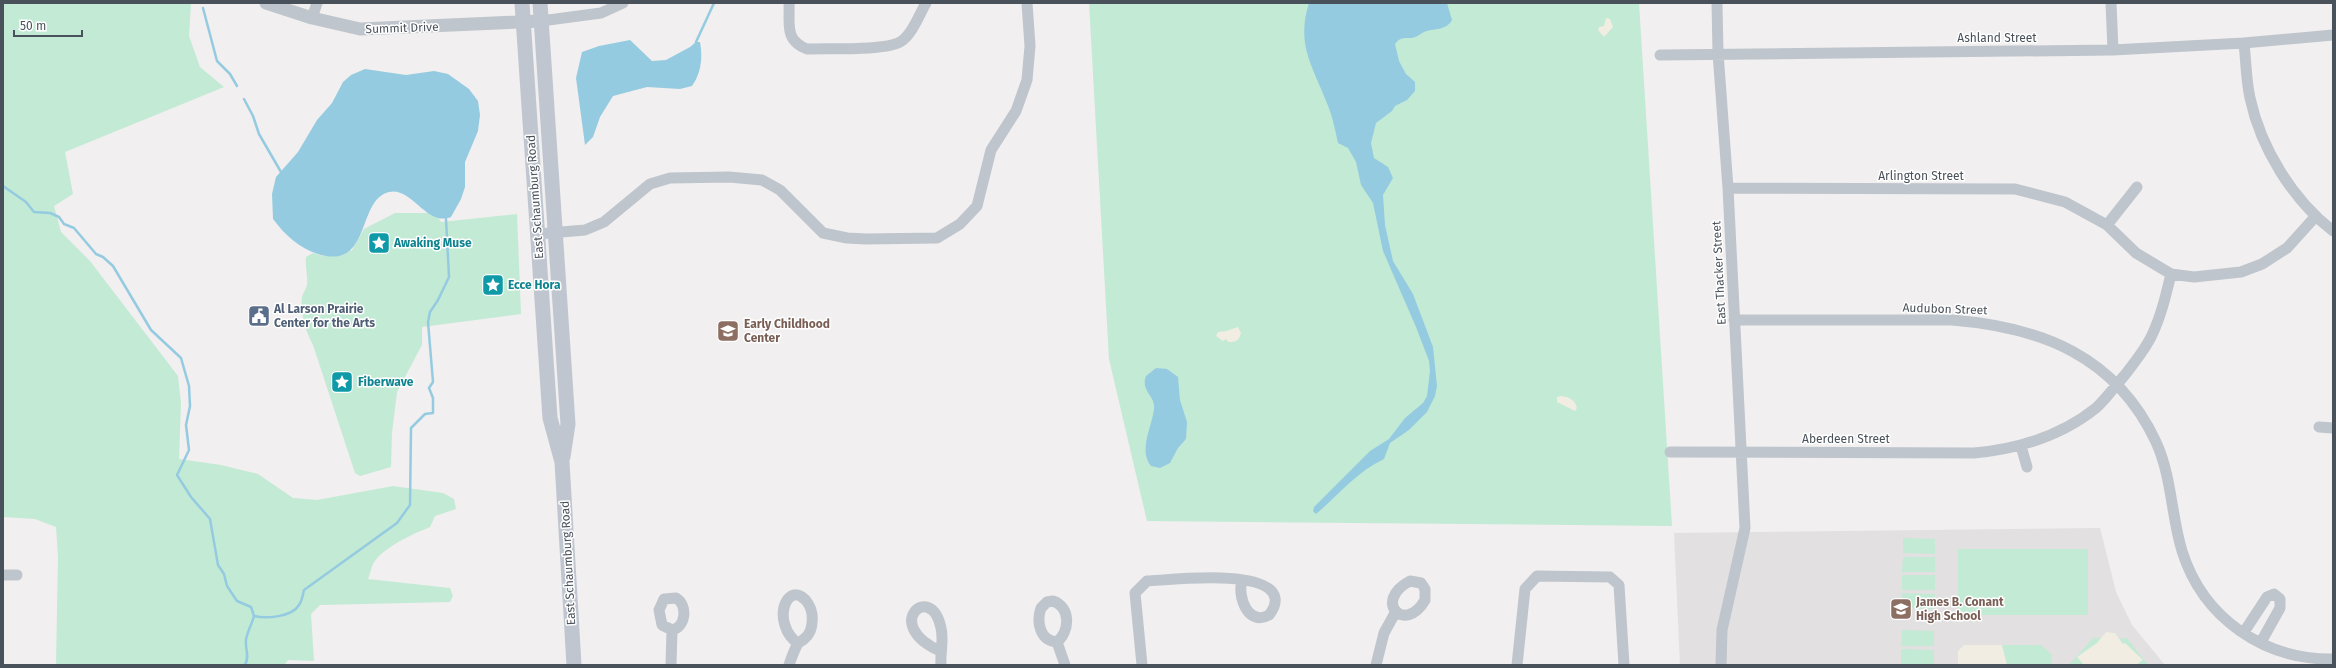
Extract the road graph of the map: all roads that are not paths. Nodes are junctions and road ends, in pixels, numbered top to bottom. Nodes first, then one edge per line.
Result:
1 (266, 3) edge
2 (317, 3) edge
3 (522, 3) edge
4 (540, 3) edge
5 (623, 3) edge
6 (790, 3) edge
7 (926, 3) edge
8 (1027, 3) edge
9 (1717, 3) edge
10 (2111, 3) edge
11 (312, 18) junction
12 (540, 21) junction
13 (523, 22) junction
14 (2333, 35) edge
15 (2244, 43) junction
16 (2113, 50) junction
17 (1718, 53) junction
18 (1660, 55) dead end
19 (2137, 187) dead end
20 (1728, 188) junction
21 (2315, 217) junction
22 (2107, 225) junction
23 (2333, 231) edge
24 (554, 233) junction
25 (538, 234) junction
26 (2172, 274) junction
27 (1734, 320) junction
28 (2117, 385) junction
29 (2319, 427) dead end
30 (2333, 428) edge
31 (2022, 446) junction
32 (1670, 452) dead end
33 (1741, 452) junction
34 (562, 462) junction
35 (2027, 467) dead end
36 (3, 575) edge
37 (17, 575) dead end
38 (1242, 581) dead end
39 (1395, 613) dead end
40 (672, 630) dead end
41 (2244, 632) junction
42 (1057, 642) dead end
43 (2261, 642) junction
44 (798, 643) dead end
45 (940, 651) dead end
46 (2332, 661) edge
47 (2314, 662) edge
48 (574, 665) edge
49 (671, 665) edge
50 (789, 665) edge
51 (941, 665) edge
52 (1065, 665) edge
53 (1142, 665) edge
54 (1376, 665) edge
55 (1517, 665) edge
56 (1624, 665) edge
57 (1721, 665) edge

1 - 11 street, Summit Drive
2 - 11 street
3 - 13 main road, East Schaumburg Road
4 - 12 main road, East Schaumburg Road
5 - 12 street
6 - 7 street
8 - 24 street
9 - 17 street, East Thacker Street
10 - 16 street
11 - 13 street, Summit Drive
12 - 13 street, Summit Drive
12 - 24 main road, East Schaumburg Road
13 - 25 main road, East Schaumburg Road
14 - 15 street, Ashland Street
15 - 16 street, Ashland Street
15 - 21 street
16 - 17 street, Ashland Street
17 - 18 street, Ashland Street
17 - 20 street, East Thacker Street
19 - 22 street
20 - 22 street, Arlington Street
20 - 27 street, East Thacker Street
21 - 23 street
21 - 26 street, Arlington Street
22 - 26 street, Arlington Street
24 - 25 street
24 - 34 main road, East Schaumburg Road
25 - 34 main road, East Schaumburg Road
26 - 28 street, Aberdeen Street
27 - 28 street, Audubon Street
27 - 33 street, East Thacker Street
28 - 31 street, Aberdeen Street
28 - 41 street, Audubon Street
29 - 30 street
31 - 33 street, Aberdeen Street
31 - 35 street
32 - 33 street, Aberdeen Street
33 - 57 street, East Thacker Street
34 - 48 main road, East Schaumburg Road
36 - 37 street
38 - 53 street
39 - 54 street
40 - 49 street
41 - 43 street, Audubon Street
41 - 43 street
42 - 52 street
43 - 47 street, Audubon Street
44 - 50 street
45 - 51 street
46 - 47 street, Audubon Street
55 - 56 street

